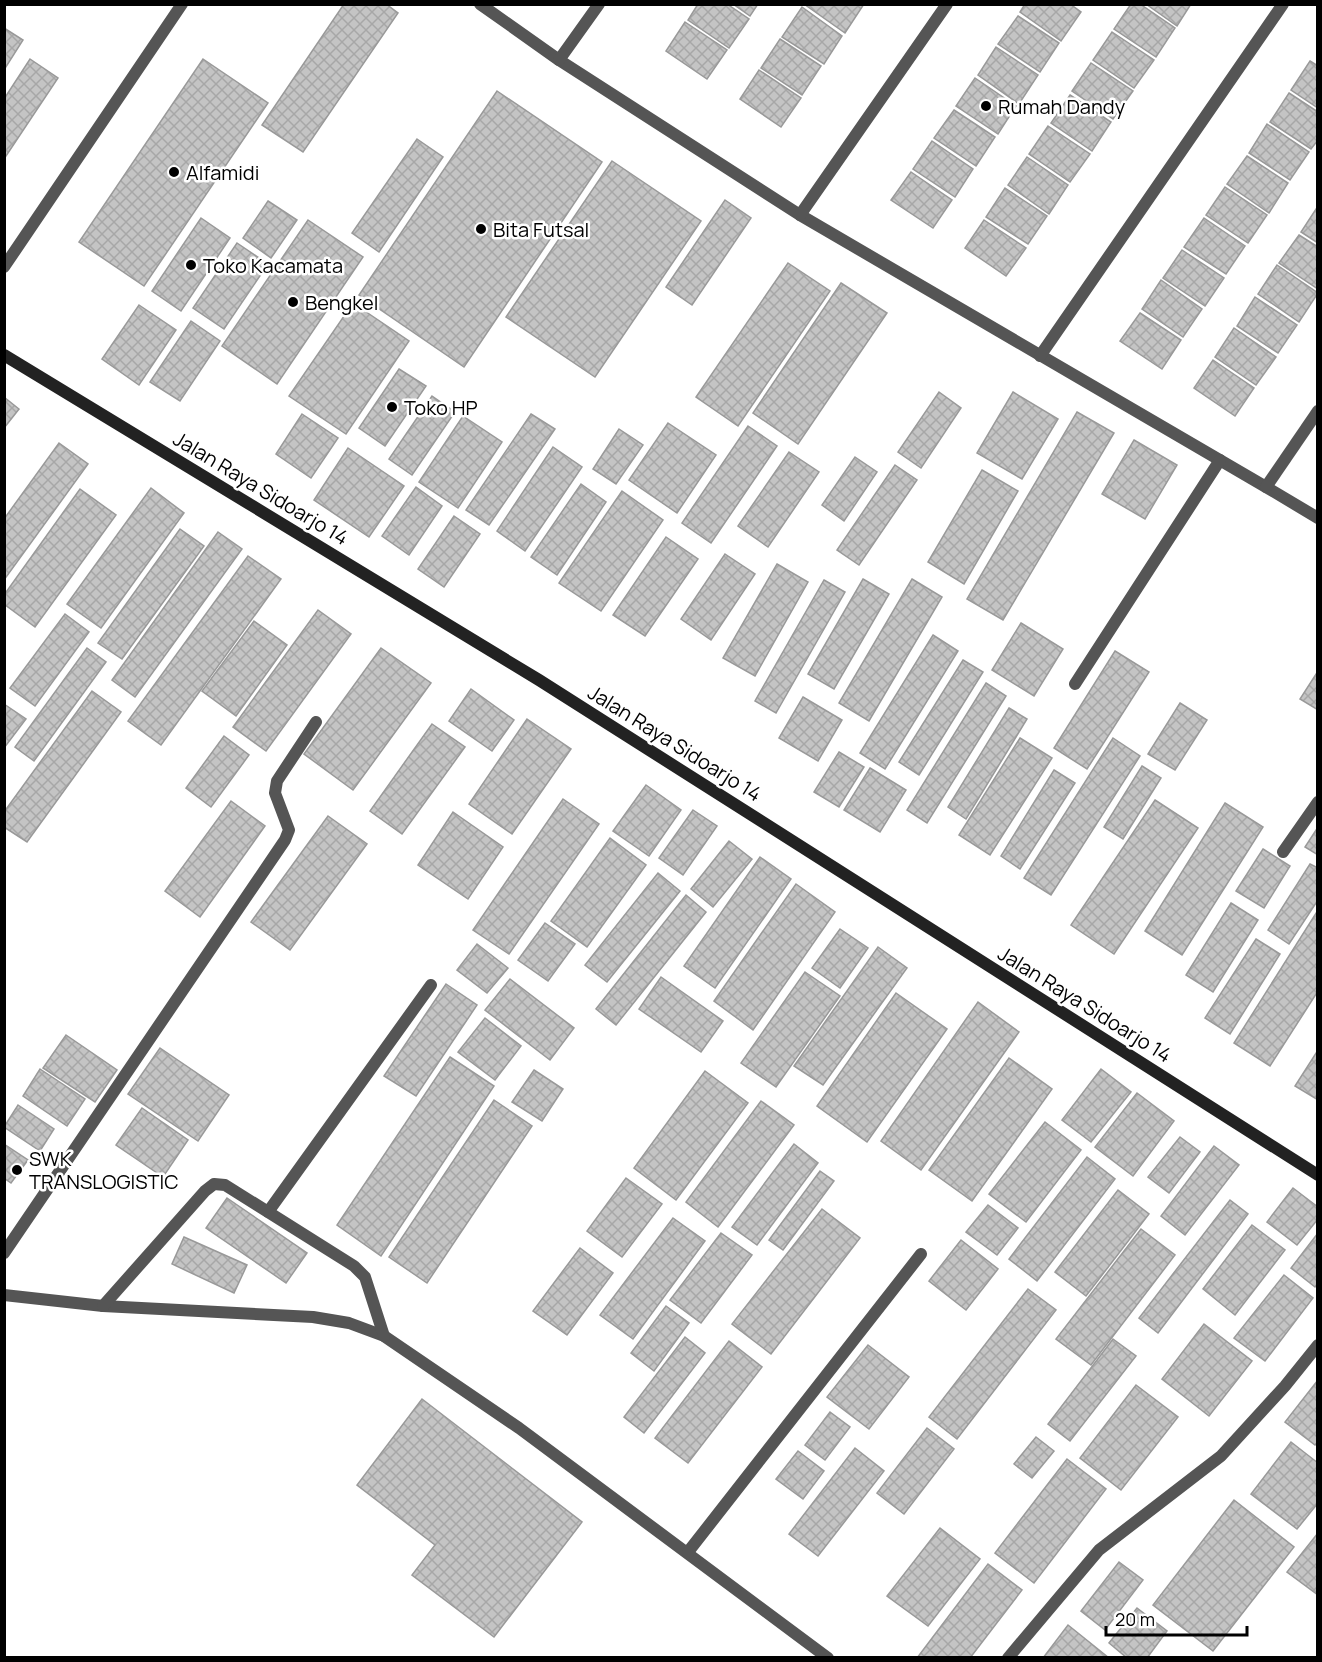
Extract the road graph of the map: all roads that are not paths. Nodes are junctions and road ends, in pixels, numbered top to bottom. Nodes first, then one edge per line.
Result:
1 (182, 4) edge
2 (480, 4) edge
3 (599, 4) edge
4 (946, 4) edge
5 (1283, 4) edge
6 (559, 60) junction
7 (800, 215) junction
8 (4, 267) edge
9 (4, 355) edge
10 (1040, 356) junction
11 (1317, 411) edge
12 (1220, 460) junction
13 (1266, 486) junction
14 (1317, 519) edge
15 (1075, 684) dead end
16 (316, 722) dead end
17 (1317, 802) edge
18 (1283, 852) dead end
19 (431, 985) dead end
20 (1317, 1175) edge
21 (268, 1212) junction
22 (4, 1253) edge
23 (921, 1254) dead end
24 (4, 1295) edge
25 (103, 1306) junction
26 (384, 1336) junction
27 (1317, 1346) edge
28 (688, 1552) junction
29 (828, 1658) edge
30 (1008, 1658) edge

1 - 8 street
2 - 6 street
3 - 6 street
4 - 7 street
5 - 10 street
6 - 7 street
7 - 10 street
9 - 20 main road, Jalan Raya Sidoarjo 14
10 - 12 street
11 - 13 street
12 - 13 street
12 - 15 street
13 - 14 street
16 - 22 street
17 - 18 street
19 - 21 street
21 - 25 street
21 - 26 street
23 - 28 street
24 - 25 street
25 - 26 street
26 - 28 street
27 - 30 street
28 - 29 street

